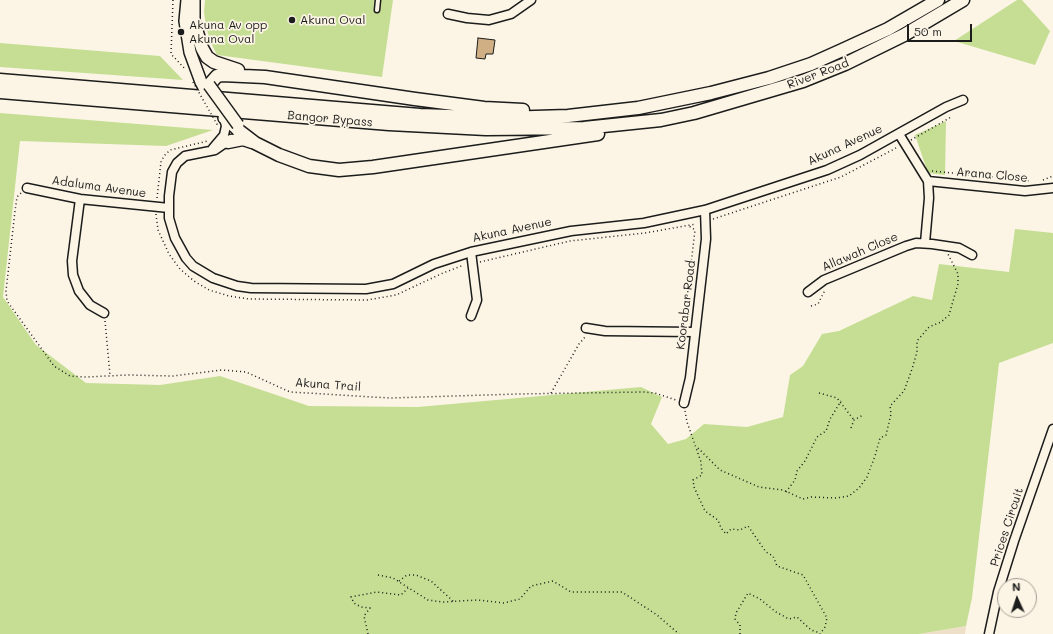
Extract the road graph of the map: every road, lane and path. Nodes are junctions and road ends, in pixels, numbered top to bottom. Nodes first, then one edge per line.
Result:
1 (173, 0) edge
2 (187, 0) edge
3 (194, 0) edge
4 (378, 0) edge
5 (531, 0) edge
6 (938, 0) edge
7 (963, 0) edge
8 (377, 10) dead end
9 (448, 14) dead end
10 (194, 23) junction
11 (188, 73) dead end
12 (266, 76) junction
13 (0, 80) edge
14 (205, 85) junction
15 (0, 92) edge
16 (963, 100) dead end
17 (638, 108) junction
18 (661, 120) junction
19 (229, 125) junction
20 (899, 134) junction
21 (912, 139) dead end
22 (228, 142) junction
23 (255, 143) junction
24 (916, 146) dead end
25 (203, 153) junction
26 (928, 165) dead end
27 (1053, 176) edge
28 (928, 181) junction
29 (26, 188) joint
30 (1053, 188) edge
31 (80, 199) junction
32 (169, 208) junction
33 (705, 210) junction
34 (689, 226) dead end
35 (925, 243) junction
36 (948, 246) junction
37 (470, 252) junction
38 (972, 255) dead end
39 (808, 292) dead end
40 (104, 313) joint
41 (471, 316) dead end
42 (589, 328) joint
43 (683, 332) junction
44 (694, 332) junction
45 (110, 376) junction
46 (819, 392) dead end
47 (551, 393) junction
48 (841, 401) junction
49 (684, 403) junction
50 (863, 415) dead end
51 (854, 420) junction
52 (851, 428) dead end
53 (1053, 429) edge
54 (697, 446) junction
55 (786, 492) junction
56 (378, 575) dead end
57 (399, 582) junction
58 (408, 588) junction
59 (454, 602) junction
60 (368, 634) edge
61 (679, 634) edge
62 (740, 634) edge
63 (820, 634) edge
64 (989, 634) edge

1 - 11 path
2 - 14 main road
3 - 10 main road
4 - 8 lane
5 - 9 street
6 - 17 main road, River Road
7 - 18 main road, River Road
10 - 12 main road
10 - 14 main road
12 - 14 main road
12 - 17 main road
13 - 17 main road, Bangor Bypass
14 - 19 main road, bridge
14 - 19 main road
14 - 19 path, bridge
15 - 18 main road, Bangor Bypass
16 - 20 street, Akuna Avenue
18 - 23 main road
19 - 22 street, Akuna Avenue
19 - 23 main road
19 - 25 street, Akuna Avenue
20 - 28 street
20 - 33 street, Akuna Avenue
21 - 24 path
22 - 23 main road
22 - 25 street, Akuna Avenue
25 - 32 street, Akuna Avenue
26 - 27 path
28 - 30 street, Arana Close
28 - 35 street
29 - 31 street, Adaluma Avenue
29 - 45 path, Akuna Trail
31 - 32 street, Adaluma Avenue
31 - 40 street
32 - 37 street, Akuna Avenue
33 - 37 street, Akuna Avenue
33 - 44 street, Koorabar Road
34 - 43 path
35 - 36 street, Allawah Close
35 - 39 street, Allawah Close
36 - 38 street, Allawah Close
36 - 55 path
37 - 41 street
40 - 45 path
42 - 43 street
42 - 47 path
43 - 44 street
44 - 49 street, Koorabar Road
45 - 47 path, Akuna Trail
46 - 48 path
47 - 49 path, Akuna Trail
48 - 51 path
48 - 55 path
49 - 54 path
50 - 51 path
51 - 52 path
53 - 64 street, Prices Circuit
54 - 55 path
54 - 63 path
56 - 57 path
57 - 58 path
57 - 59 path
58 - 59 path
58 - 60 path
59 - 61 path
62 - 63 path

